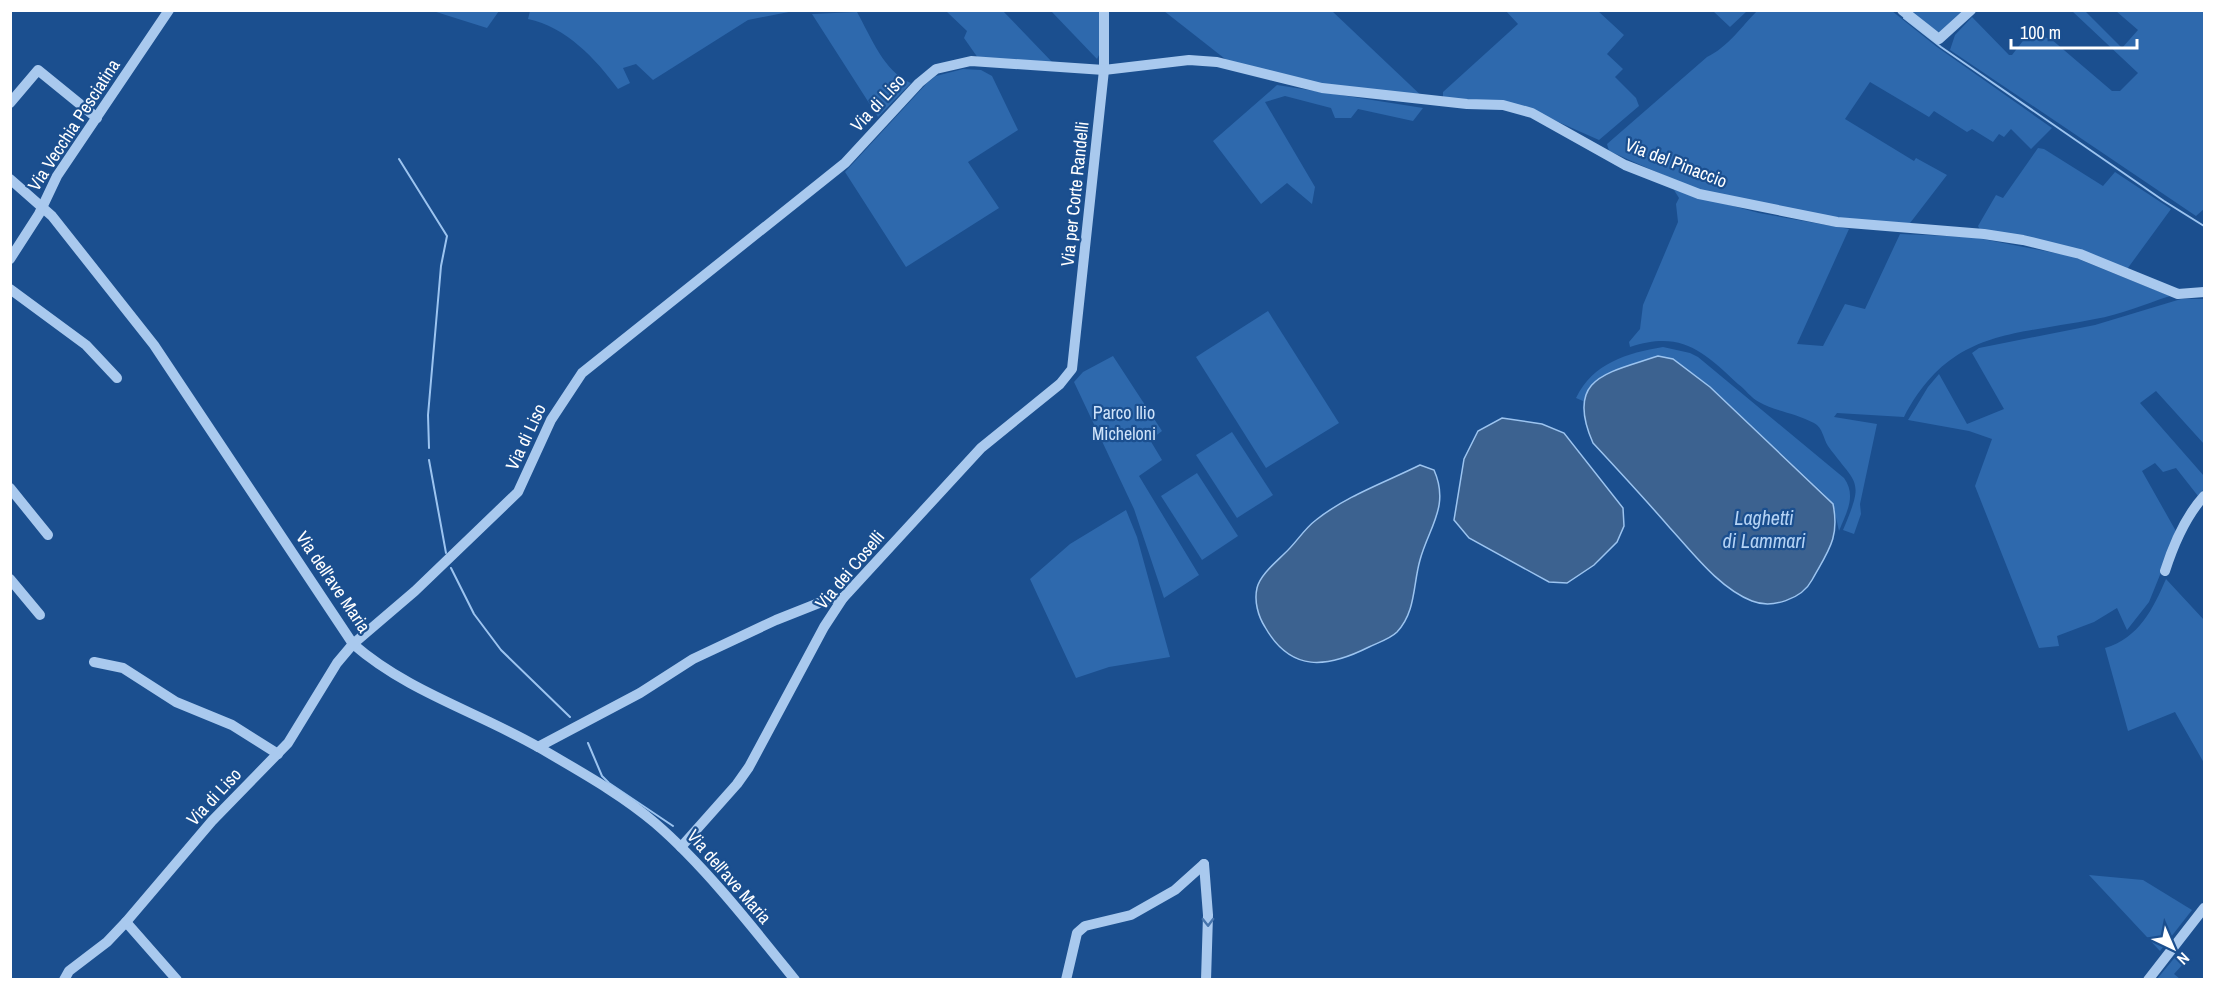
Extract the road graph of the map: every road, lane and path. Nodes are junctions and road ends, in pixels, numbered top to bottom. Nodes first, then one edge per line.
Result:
1 (169, 10) edge
2 (1104, 10) edge
3 (1902, 10) edge
4 (1971, 10) edge
5 (1104, 70) junction
6 (10, 104) edge
7 (97, 118) junction
8 (10, 179) edge
9 (42, 206) junction
10 (10, 260) edge
11 (10, 289) edge
12 (2205, 292) edge
13 (117, 378) dead end
14 (1065, 379) joint
15 (10, 488) edge
16 (2204, 498) edge
17 (48, 535) dead end
18 (2165, 571) dead end
19 (10, 579) edge
20 (843, 598) junction
21 (40, 615) dead end
22 (353, 644) junction
23 (94, 662) dead end
24 (538, 747) junction
25 (278, 754) junction
26 (681, 847) junction
27 (2205, 908) edge
28 (126, 922) junction
29 (66, 979) edge
30 (177, 980) edge
31 (795, 980) edge
32 (1066, 980) edge
33 (1206, 980) edge
34 (2148, 980) edge

1 - 7 street, Via Vecchia Pesciatina
2 - 5 street, Via per Corte Randelli
3 - 4 street
5 - 12 street, Via del Pinaccio
5 - 14 street, Via per Corte Randelli
5 - 22 street, Via di Liso
6 - 7 street
7 - 9 street, Via Vecchia Pesciatina
8 - 9 street, Via dell'ave Maria
9 - 10 street, Via Vecchia Pesciatina
9 - 22 street, Via dell'ave Maria
11 - 13 street
14 - 20 street, Via dei Coselli
15 - 17 street
16 - 18 street
19 - 21 street
20 - 24 street
20 - 26 street, Via dei Coselli
22 - 24 street, Via dell'ave Maria
22 - 25 street, Via di Liso
23 - 25 street
24 - 26 street, Via dell'ave Maria
25 - 28 street, Via di Liso
26 - 31 street, Via dell'ave Maria
27 - 34 street
28 - 29 street, Via di Liso
28 - 30 street
32 -> 33 street

